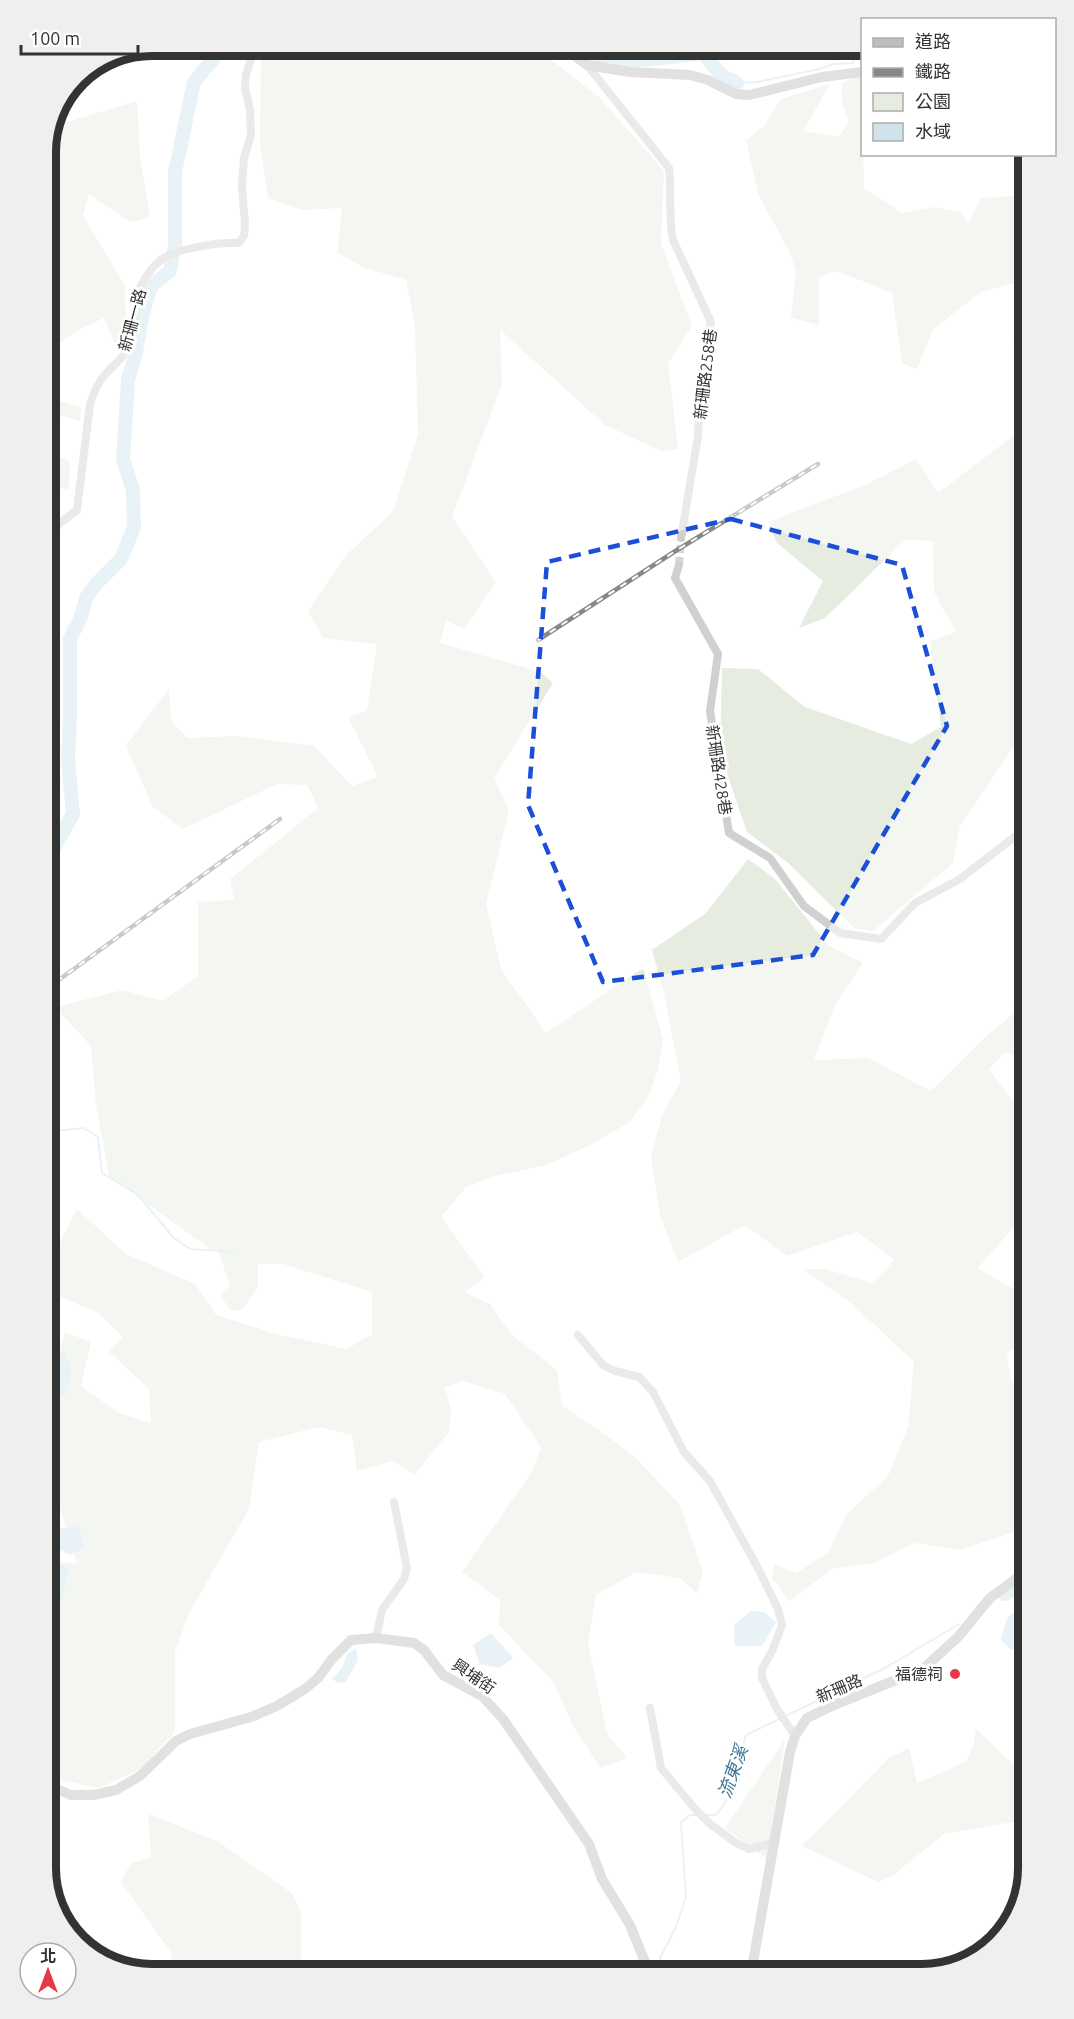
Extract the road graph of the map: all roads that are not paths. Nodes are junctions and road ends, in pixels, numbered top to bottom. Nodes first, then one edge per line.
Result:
1 (252, 56) edge
2 (574, 56) edge
3 (586, 65) junction
4 (861, 72) edge
5 (56, 526) edge
6 (681, 538) tunnel mouth
7 (679, 565) tunnel mouth
8 (1018, 835) edge
9 (578, 1335) dead end
10 (394, 1502) dead end
11 (1018, 1577) edge
12 (376, 1638) junction
13 (650, 1708) dead end
14 (792, 1731) junction
15 (56, 1789) edge
16 (774, 1843) junction
17 (647, 1964) edge
18 (750, 1964) edge

1 - 5 street, 新珊一路
2 - 3 street
3 - 4 street
3 - 6 street, 新珊路258巷
7 - 8 street, 新珊路428巷
9 - 14 street
10 - 12 street
11 - 14 street, 新珊路
12 - 15 street, 興埔街
12 - 17 street, 興埔街
13 - 16 street
14 - 16 street
16 - 18 street

